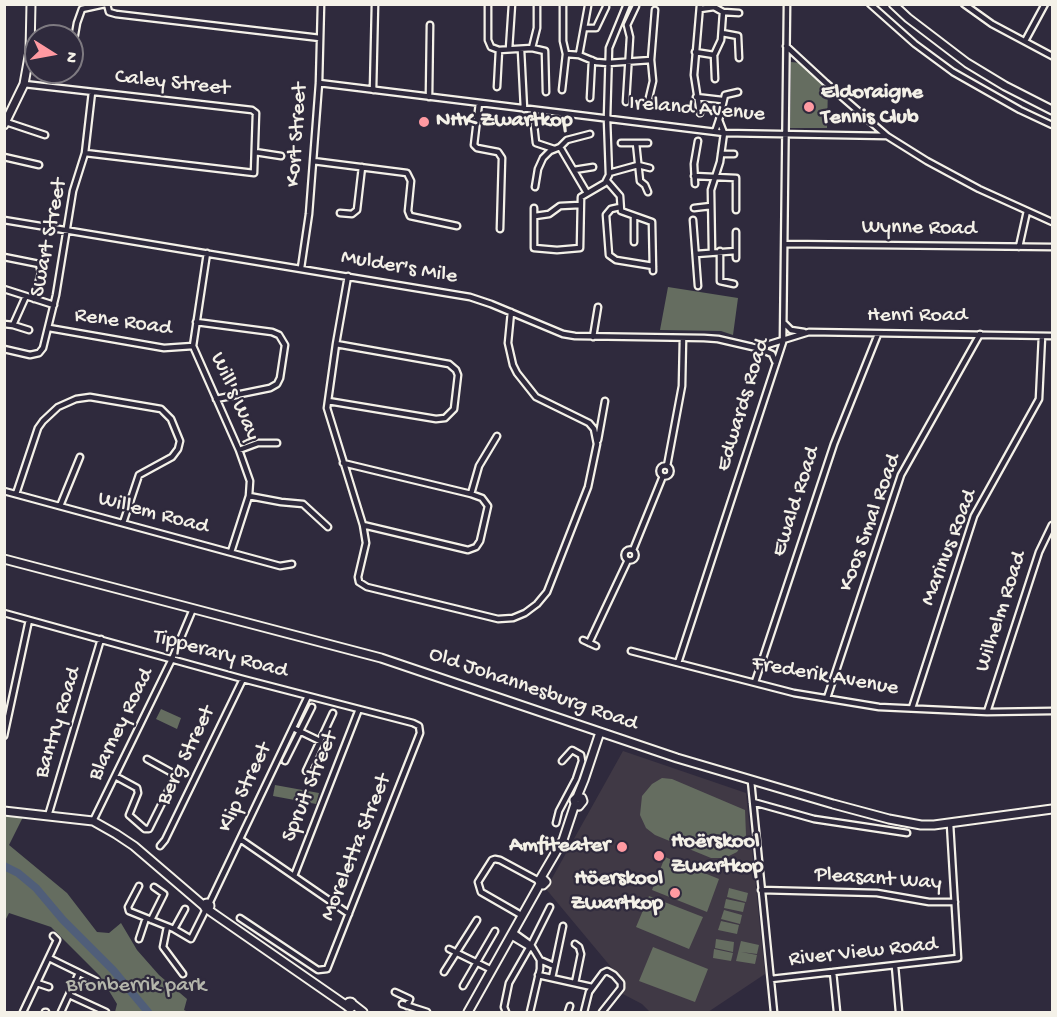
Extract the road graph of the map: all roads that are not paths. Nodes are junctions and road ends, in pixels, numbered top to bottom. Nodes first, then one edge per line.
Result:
1 (31, 4) edge
2 (106, 4) edge
3 (321, 4) edge
4 (375, 4) edge
5 (512, 4) edge
6 (537, 4) edge
7 (627, 4) edge
8 (787, 4) edge
9 (870, 4) edge
10 (893, 4) edge
11 (964, 4) edge
12 (1045, 4) edge
13 (488, 6) edge
14 (563, 6) dead end
15 (588, 6) dead end
16 (636, 6) dead end
17 (606, 7) dead end
18 (700, 7) edge
19 (655, 10) dead end
20 (723, 12) junction
21 (739, 13) dead end
22 (31, 24) edge
23 (77, 24) edge
24 (430, 25) dead end
25 (584, 28) junction
26 (722, 33) junction
27 (320, 38) junction
28 (1025, 41) junction
29 (786, 46) junction
30 (532, 48) junction
31 (499, 50) junction
32 (509, 50) junction
33 (521, 50) junction
34 (695, 52) junction
35 (566, 54) junction
36 (579, 55) junction
37 (714, 55) junction
38 (1053, 56) edge
39 (740, 58) dead end
40 (592, 60) junction
41 (651, 60) junction
42 (629, 61) junction
43 (608, 63) junction
44 (715, 79) dead end
45 (319, 83) junction
46 (24, 84) joint
47 (497, 87) dead end
48 (373, 90) junction
49 (562, 90) dead end
50 (92, 92) junction
51 (546, 92) dead end
52 (738, 92) dead end
53 (429, 97) junction
54 (696, 97) junction
55 (590, 98) dead end
56 (723, 100) junction
57 (626, 102) dead end
58 (648, 102) dead end
59 (479, 104) junction
60 (524, 109) junction
61 (1053, 110) edge
62 (699, 113) dead end
63 (607, 118) junction
64 (719, 120) junction
65 (5, 123) edge
66 (1053, 124) edge
67 (534, 126) dead end
68 (715, 132) junction
69 (724, 133) junction
70 (590, 134) dead end
71 (785, 134) junction
72 (45, 135) dead end
73 (887, 136) junction
74 (698, 141) dead end
75 (636, 142) junction
76 (648, 142) dead end
77 (621, 143) dead end
78 (557, 148) junction
79 (255, 152) junction
80 (85, 153) junction
81 (721, 154) junction
82 (734, 154) dead end
83 (280, 156) dead end
84 (4, 157) edge
85 (312, 161) junction
86 (39, 165) dead end
87 (638, 165) junction
88 (362, 167) junction
89 (593, 167) dead end
90 (650, 168) dead end
91 (574, 170) junction
92 (609, 173) junction
93 (694, 176) junction
94 (714, 177) junction
95 (607, 181) junction
96 (695, 184) dead end
97 (535, 187) dead end
98 (648, 192) dead end
99 (587, 193) junction
100 (580, 205) junction
101 (711, 206) junction
102 (620, 207) junction
103 (534, 208) dead end
104 (694, 208) dead end
105 (736, 210) dead end
106 (1027, 211) junction
107 (340, 213) dead end
108 (535, 216) junction
109 (634, 216) junction
110 (4, 220) edge
111 (693, 220) dead end
112 (1053, 222) edge
113 (457, 226) dead end
114 (67, 229) junction
115 (500, 229) dead end
116 (736, 232) dead end
117 (634, 242) dead end
118 (785, 244) junction
119 (1019, 247) junction
120 (1053, 247) edge
121 (735, 251) junction
122 (712, 252) junction
123 (720, 252) junction
124 (207, 254) junction
125 (696, 254) junction
126 (4, 257) edge
127 (736, 258) dead end
128 (301, 268) junction
129 (348, 276) junction
130 (734, 284) dead end
131 (698, 286) dead end
132 (4, 289) edge
133 (26, 296) junction
134 (34, 299) junction
135 (54, 305) junction
136 (598, 307) dead end
137 (511, 312) junction
138 (196, 322) junction
139 (784, 322) junction
140 (4, 324) edge
141 (14, 325) junction
142 (49, 328) junction
143 (29, 330) dead end
144 (809, 332) junction
145 (878, 334) junction
146 (980, 334) junction
147 (1042, 336) junction
148 (1053, 336) edge
149 (592, 337) junction
150 (683, 338) junction
151 (783, 342) junction
152 (336, 344) junction
153 (193, 346) junction
154 (758, 348) junction
155 (4, 349) edge
156 (776, 366) junction
157 (216, 399) junction
158 (605, 401) dead end
159 (328, 402) junction
160 (497, 436) dead end
161 (277, 443) dead end
162 (597, 444) junction
163 (239, 450) junction
164 (80, 458) dead end
165 (343, 463) junction
166 (4, 491) edge
167 (16, 494) junction
168 (471, 494) junction
169 (249, 496) junction
170 (60, 506) junction
171 (123, 523) junction
172 (363, 525) junction
173 (1053, 525) edge
174 (328, 526) dead end
175 (231, 552) junction
176 (4, 559) edge
177 (292, 564) dead end
178 (193, 609) junction
179 (4, 613) edge
180 (28, 620) junction
181 (101, 639) junction
182 (583, 640) dead end
183 (589, 643) junction
184 (596, 646) dead end
185 (631, 651) dead end
186 (172, 659) junction
187 (678, 663) junction
188 (243, 679) junction
189 (755, 682) junction
190 (308, 696) junction
191 (827, 698) junction
192 (312, 707) dead end
193 (912, 708) junction
194 (359, 709) junction
195 (1053, 711) edge
196 (987, 712) junction
197 (333, 713) dead end
198 (577, 724) junction
199 (293, 728) junction
200 (300, 731) junction
201 (602, 732) junction
202 (420, 733) joint
203 (4, 736) edge
204 (320, 741) junction
205 (593, 753) junction
206 (147, 759) dead end
207 (285, 761) dead end
208 (562, 761) dead end
209 (306, 771) dead end
210 (115, 776) junction
211 (751, 781) junction
212 (566, 796) junction
213 (577, 801) junction
214 (753, 802) junction
215 (1053, 808) edge
216 (4, 811) edge
217 (48, 816) junction
218 (93, 821) junction
219 (556, 823) dead end
220 (950, 824) junction
221 (907, 833) dead end
222 (240, 839) junction
223 (160, 846) dead end
224 (294, 876) junction
225 (542, 882) junction
226 (139, 886) dead end
227 (154, 887) dead end
228 (761, 890) junction
229 (956, 902) junction
230 (206, 907) junction
231 (550, 907) dead end
232 (185, 909) dead end
233 (349, 914) junction
234 (521, 915) junction
235 (240, 918) dead end
236 (149, 919) junction
237 (477, 920) dead end
238 (563, 926) dead end
239 (167, 927) junction
240 (174, 929) junction
241 (495, 931) dead end
242 (513, 933) junction
243 (53, 936) dead end
244 (139, 939) dead end
245 (575, 944) dead end
246 (530, 947) junction
247 (449, 949) dead end
248 (456, 953) junction
249 (540, 960) junction
250 (49, 961) junction
251 (477, 962) junction
252 (38, 966) dead end
253 (554, 966) junction
254 (895, 966) junction
255 (44, 969) junction
256 (492, 970) junction
257 (444, 972) dead end
258 (832, 972) junction
259 (79, 973) junction
260 (183, 974) dead end
261 (538, 975) junction
262 (552, 978) junction
263 (771, 979) junction
264 (96, 981) dead end
265 (575, 983) junction
266 (38, 984) junction
267 (463, 986) dead end
268 (28, 987) dead end
269 (49, 987) dead end
270 (592, 987) junction
271 (394, 992) dead end
272 (69, 995) junction
273 (18, 1006) dead end
274 (352, 1007) edge
275 (26, 1008) edge
276 (61, 1012) edge
277 (106, 1012) edge
278 (363, 1012) edge
279 (428, 1012) edge
280 (468, 1012) edge
281 (506, 1012) edge
282 (530, 1012) edge
283 (584, 1012) edge
284 (602, 1012) edge
285 (774, 1012) edge
286 (837, 1012) edge
287 (899, 1012) edge

1 - 22 main road
2 - 23 street
2 - 27 street
3 - 27 street, Kort Street
4 - 48 street
5 - 32 street
6 - 30 street
7 - 43 street
8 - 29 street, Edwards Road
9 - 66 street
10 - 61 main road
11 - 28 street
12 - 28 street
13 - 31 street
14 - 35 street
15 - 25 street
16 - 42 street
17 - 25 street
18 - 20 street
18 - 34 street
19 - 41 street
20 - 21 street
20 - 26 street
24 - 53 street
25 - 36 street
26 - 37 street
26 - 39 street
27 - 45 street, Kort Street
28 - 38 street
29 - 71 street, Edwards Road
29 - 73 street
30 - 33 street
30 - 51 street
31 - 32 street
31 - 47 street
32 - 33 street
33 - 60 street
34 - 37 street
34 - 54 street
35 - 36 street
35 - 49 street
36 - 40 street
37 - 44 street
40 - 43 street
40 - 55 street
41 - 42 street
41 - 58 street
42 - 43 street
42 - 57 street
43 - 63 street
45 - 48 street, Ireland Avenue
45 - 85 street, Kort Street
46 - 50 street, Caley Street
46 - 65 main road
48 - 53 street, Ireland Avenue
50 - 79 street, Caley Street
50 - 80 street, Swart Street
52 - 56 street
53 - 59 street, Ireland Avenue
54 - 56 street
54 - 62 street
56 - 64 street
59 - 60 street, Ireland Avenue
59 - 115 street
60 - 63 street, Ireland Avenue
63 - 68 street, Ireland Avenue
63 - 92 street
64 - 68 street
64 - 69 street
65 - 72 street
67 - 78 street
68 - 69 street, Ireland Avenue
69 - 71 street, Ireland Avenue
69 - 81 street
70 - 78 street
71 - 73 street, Ireland Avenue
71 - 118 street, Edwards Road
73 - 106 street
74 - 93 street
75 - 76 street
75 - 77 street
75 - 87 street
78 - 91 street
78 - 97 street
79 - 80 street, Caley Street
79 - 83 street
80 - 114 street, Swart Street
81 - 82 street
81 - 94 street
84 - 86 street
85 - 88 street
85 - 128 street, Kort Street
87 - 90 street
87 - 92 street
87 - 98 street
88 - 107 street
88 - 113 street
89 - 91 street
91 - 99 street
92 - 95 street
93 - 94 street
93 - 96 street
94 - 101 street
94 - 105 street
95 - 99 street
95 - 102 street
99 - 100 street
100 - 108 street
100 - 108 street
101 - 104 street
101 - 122 street
102 - 109 street
102 - 109 street
103 - 108 street
106 - 112 street
106 - 119 street
109 - 117 street
110 - 114 street, Mulder's Mile
111 - 125 street
114 - 124 street, Mulder's Mile
114 - 135 street, Swart Street
116 - 121 street
118 - 119 street, Wynne Road
118 - 139 street, Edwards Road
119 - 120 street, Wynne Road
121 - 123 street
121 - 127 street
122 - 123 street
122 - 125 street
123 - 130 street
124 - 128 street, Mulder's Mile
124 - 138 street, Will's Way
125 - 131 street
126 - 134 street
128 - 129 street, Mulder's Mile
129 - 137 street, Mulder's Mile
129 - 152 street
132 - 133 street
133 - 134 street
133 - 141 street
134 - 135 street
135 - 142 street, Swart Street
136 - 149 street
137 - 149 street, Mulder's Mile
137 - 162 street
138 - 153 street, Will's Way
138 - 157 street
139 - 144 street
139 - 151 street, Edwards Road
140 - 141 street
141 - 143 street
142 - 153 street, Rene Road
142 - 155 street, Swart Street
144 - 145 street, Henri Road
144 - 151 street, Henri Road
145 - 146 street, Henri Road
145 - 189 street, Ewald Road
146 - 147 street, Henri Road
146 - 191 street, Koos Smal Road
147 - 148 street, Henri Road
147 - 193 street, Marinus Road
149 - 150 street, Mulder's Mile
150 - 154 street, Mulder's Mile
150 - 183 street
151 - 154 street, Mulder's Mile
151 - 156 street, Edwards Road
152 - 159 street
152 - 159 street
153 - 157 street, Will's Way
154 - 156 street
156 - 187 street, Edwards Road
157 - 163 street, Will's Way
158 - 162 street
159 - 165 street
160 - 168 street
161 - 163 street
162 - 172 street
163 - 169 street, Will's Way
164 - 170 street
165 - 168 street
165 - 172 street
166 - 167 street, Willem Road
167 - 170 street, Willem Road
167 - 171 street
168 - 172 street
169 - 174 street
169 - 175 street, Will's Way
170 - 171 street, Willem Road
171 - 175 street, Willem Road
173 - 196 street, Wilhelm Road
175 - 177 street, Willem Road
176 - 178 main road, Old Johannesburg Road
178 - 186 street, Blarney Road
178 - 198 main road, Old Johannesburg Road
179 - 180 street, Tipperary Road
180 - 181 street, Tipperary Road
180 - 203 street
181 - 186 street, Tipperary Road
181 - 217 street, Bantry Road
182 - 183 street
183 - 184 street
185 - 187 street, Frederik Avenue
186 - 188 street, Tipperary Road
186 - 210 street, Blarney Road
187 - 189 street, Frederik Avenue
188 - 190 street, Tipperary Road
188 - 223 street, Berg Street
189 - 191 street, Frederik Avenue
190 - 194 street, Tipperary Road
190 - 199 street, Klip Street
191 - 193 street, Frederik Avenue
192 - 200 street
193 - 196 street, Frederik Avenue
194 - 202 street, Tipperary Road
194 - 224 street, Spruit Street
195 - 196 street, Frederik Avenue
197 - 204 street
198 - 201 main road, Old Johannesburg Road
198 - 205 main road
199 - 200 street
199 - 222 street, Klip Street
200 - 204 street
200 - 207 street
201 - 205 main road
201 - 211 main road, Old Johannesburg Road
201 - 213 main road
202 - 233 street, Moreletta Street
204 - 209 street
205 - 213 main road
206 - 210 street
208 - 212 street
210 - 218 street, Blarney Road
211 - 214 street
211 - 220 main road, Old Johannesburg Road
212 - 213 street
212 - 219 street
213 - 225 main road
214 - 221 street
214 - 228 street
215 - 220 main road, Old Johannesburg Road
216 - 217 main road
217 - 218 main road
218 - 230 main road
220 - 229 street
222 - 224 street
222 - 230 street, Klip Street
224 - 233 street
225 - 234 main road
225 - 234 street
225 - 242 main road
226 - 236 street
227 - 236 street
228 - 229 street, Pleasant Way
228 - 263 street
229 - 254 street, River View Road
230 - 240 street, Klip Street
230 - 274 main road
231 - 246 street
232 - 240 street
233 - 235 street, Moreletta Street
234 - 242 main road
236 - 239 street
236 - 244 street
237 - 248 street
238 - 253 street
239 - 240 street
239 - 260 street
241 - 251 street
242 - 246 street
242 - 256 main road
243 - 250 street
245 - 265 street
246 - 249 street
246 - 281 street
247 - 248 street
248 - 251 street
248 - 257 street
249 - 253 street
249 - 261 street
250 - 255 street
250 - 259 street
251 - 256 street
251 - 267 street
252 - 255 street
253 - 262 street
254 - 258 street, River View Road
254 - 287 street
255 - 266 street
256 - 280 main road
258 - 263 street, River View Road
258 - 286 street
259 - 264 street
259 - 272 street
261 - 262 street
261 - 282 street
262 - 265 street
263 - 285 street
265 - 270 street
266 - 268 street
266 - 269 street
266 - 275 street
270 - 283 street
270 - 284 street
271 - 279 street
272 - 276 street
272 - 277 street
273 - 275 street
274 - 278 main road

